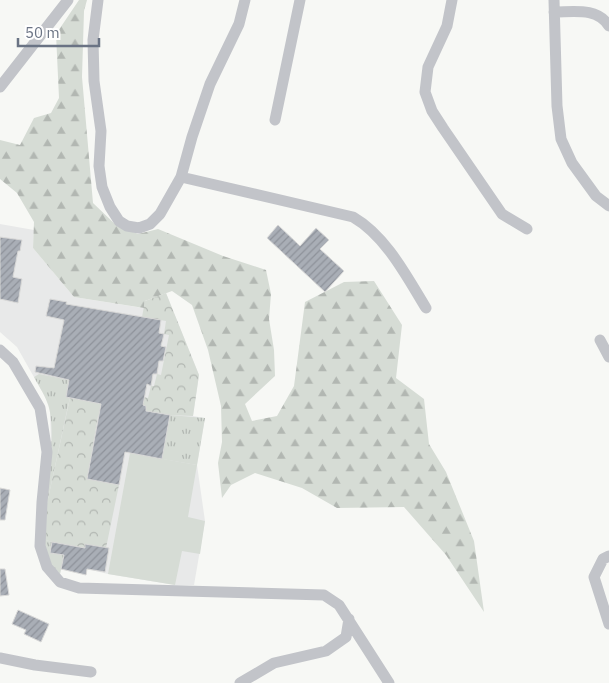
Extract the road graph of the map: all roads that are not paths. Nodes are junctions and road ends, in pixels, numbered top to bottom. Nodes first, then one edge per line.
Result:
1 (68, 0) edge
2 (98, 0) edge
3 (246, 0) edge
4 (300, 0) edge
5 (452, 0) edge
6 (554, 0) edge
7 (554, 12) junction
8 (609, 26) edge
9 (0, 87) edge
10 (275, 120) dead end
11 (181, 177) junction
12 (609, 206) edge
13 (527, 229) dead end
14 (426, 308) dead end
15 (600, 340) dead end
16 (0, 350) edge
17 (609, 357) edge
18 (609, 556) edge
19 (350, 620) junction
20 (609, 624) edge
21 (0, 658) edge
22 (92, 672) dead end
23 (240, 683) edge
24 (389, 683) edge

1 - 9 street
2 - 11 street
3 - 11 street
4 - 10 street
5 - 13 street
6 - 7 street
7 - 8 street
7 - 12 street
11 - 14 street
15 - 17 street
16 - 19 street
18 - 20 street
19 - 23 street
19 - 24 street
21 - 22 street

